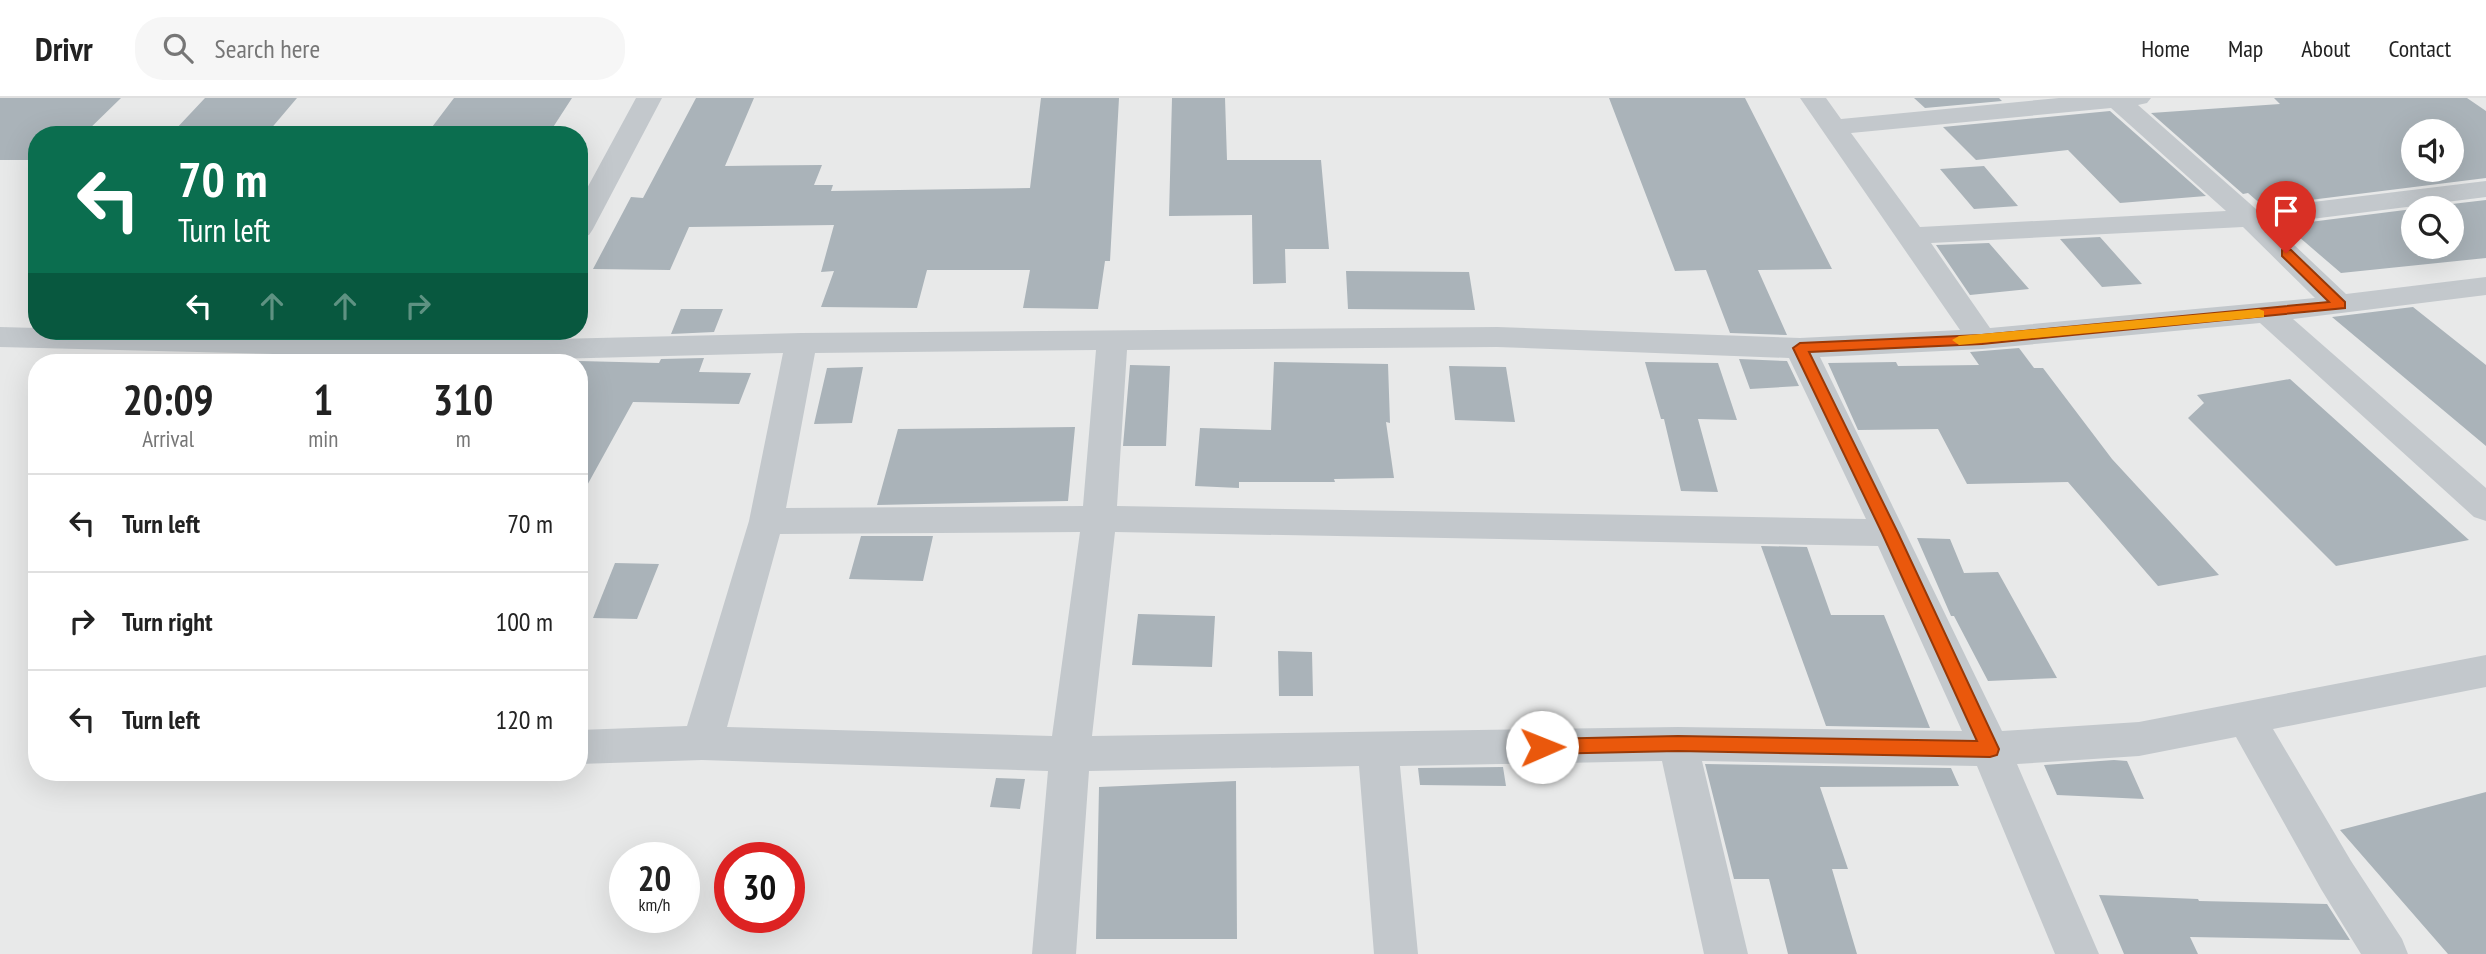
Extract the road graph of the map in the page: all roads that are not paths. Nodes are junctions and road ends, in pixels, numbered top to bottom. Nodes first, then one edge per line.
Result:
1 (649, 98) edge
2 (1813, 98) edge
3 (2123, 99) edge
4 (1835, 127) junction
5 (2486, 189) edge
6 (588, 212) edge
7 (2250, 218) junction
8 (1912, 236) junction
9 (2486, 286) edge
10 (2340, 305) junction
11 (2267, 313) junction
12 (0, 337) edge
13 (28, 338) edge
14 (1982, 339) junction
15 (141, 340) edge
16 (1112, 341) junction
17 (801, 343) junction
18 (516, 348) edge
19 (1800, 348) junction
20 (2486, 508) edge
21 (1099, 519) junction
22 (766, 521) junction
23 (1890, 533) junction
24 (2486, 671) edge
25 (2246, 718) junction
26 (702, 743) junction
27 (1678, 744) junction
28 (588, 747) edge
29 (1990, 749) junction
30 (1378, 750) junction
31 (1070, 754) junction
32 (1054, 954) edge
33 (1396, 954) edge
34 (1726, 954) edge
35 (2077, 954) edge
36 (2386, 954) edge

1 - 6 street
2 - 4 street
3 - 4 street
3 - 7 street
4 - 8 street
5 - 7 street
7 - 8 street
7 - 10 street
8 - 14 street
9 - 10 street
10 - 11 street
11 - 14 street
11 - 20 street
12 - 13 street
14 - 19 street
15 - 18 street
16 - 17 street
16 - 19 street
16 - 21 street
17 - 18 street
17 - 22 street
19 - 23 street
21 - 22 street
21 - 23 street
21 - 31 street
22 - 26 street
23 - 29 street
24 - 25 street
25 - 29 street
25 - 36 street
26 - 28 street
26 - 31 street
27 - 29 street
27 - 30 street
27 - 34 street
29 - 35 street
30 - 31 street
30 - 33 street
31 - 32 street

